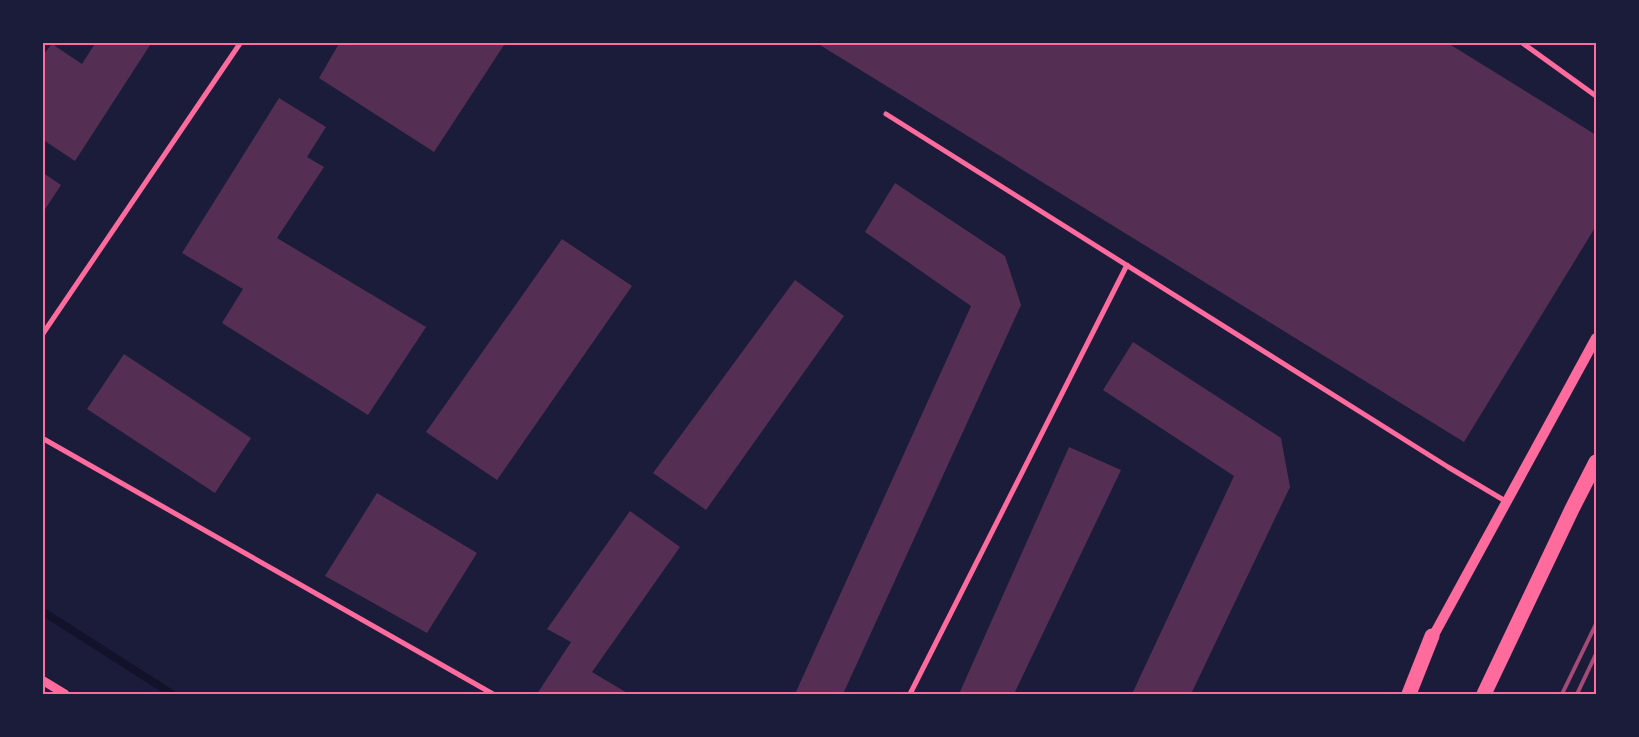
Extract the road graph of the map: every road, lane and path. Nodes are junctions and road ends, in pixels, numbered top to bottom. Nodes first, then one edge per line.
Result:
1 (241, 42) edge
2 (1521, 42) edge
3 (1596, 96) edge
4 (886, 114) dead end
5 (1127, 265) junction
6 (42, 335) edge
7 (1596, 338) edge
8 (42, 438) edge
9 (1596, 462) edge
10 (1507, 502) junction
11 (1432, 636) joint
12 (42, 680) edge
13 (65, 694) edge
14 (493, 694) edge
15 (910, 694) edge
16 (1407, 694) edge
17 (1484, 694) edge

1 - 6 street
2 - 3 street
4 - 5 street
5 - 10 street
5 - 15 street
7 - 10 main road
8 - 14 street
9 - 17 highway
10 - 11 main road
11 - 16 highway
12 - 13 street

